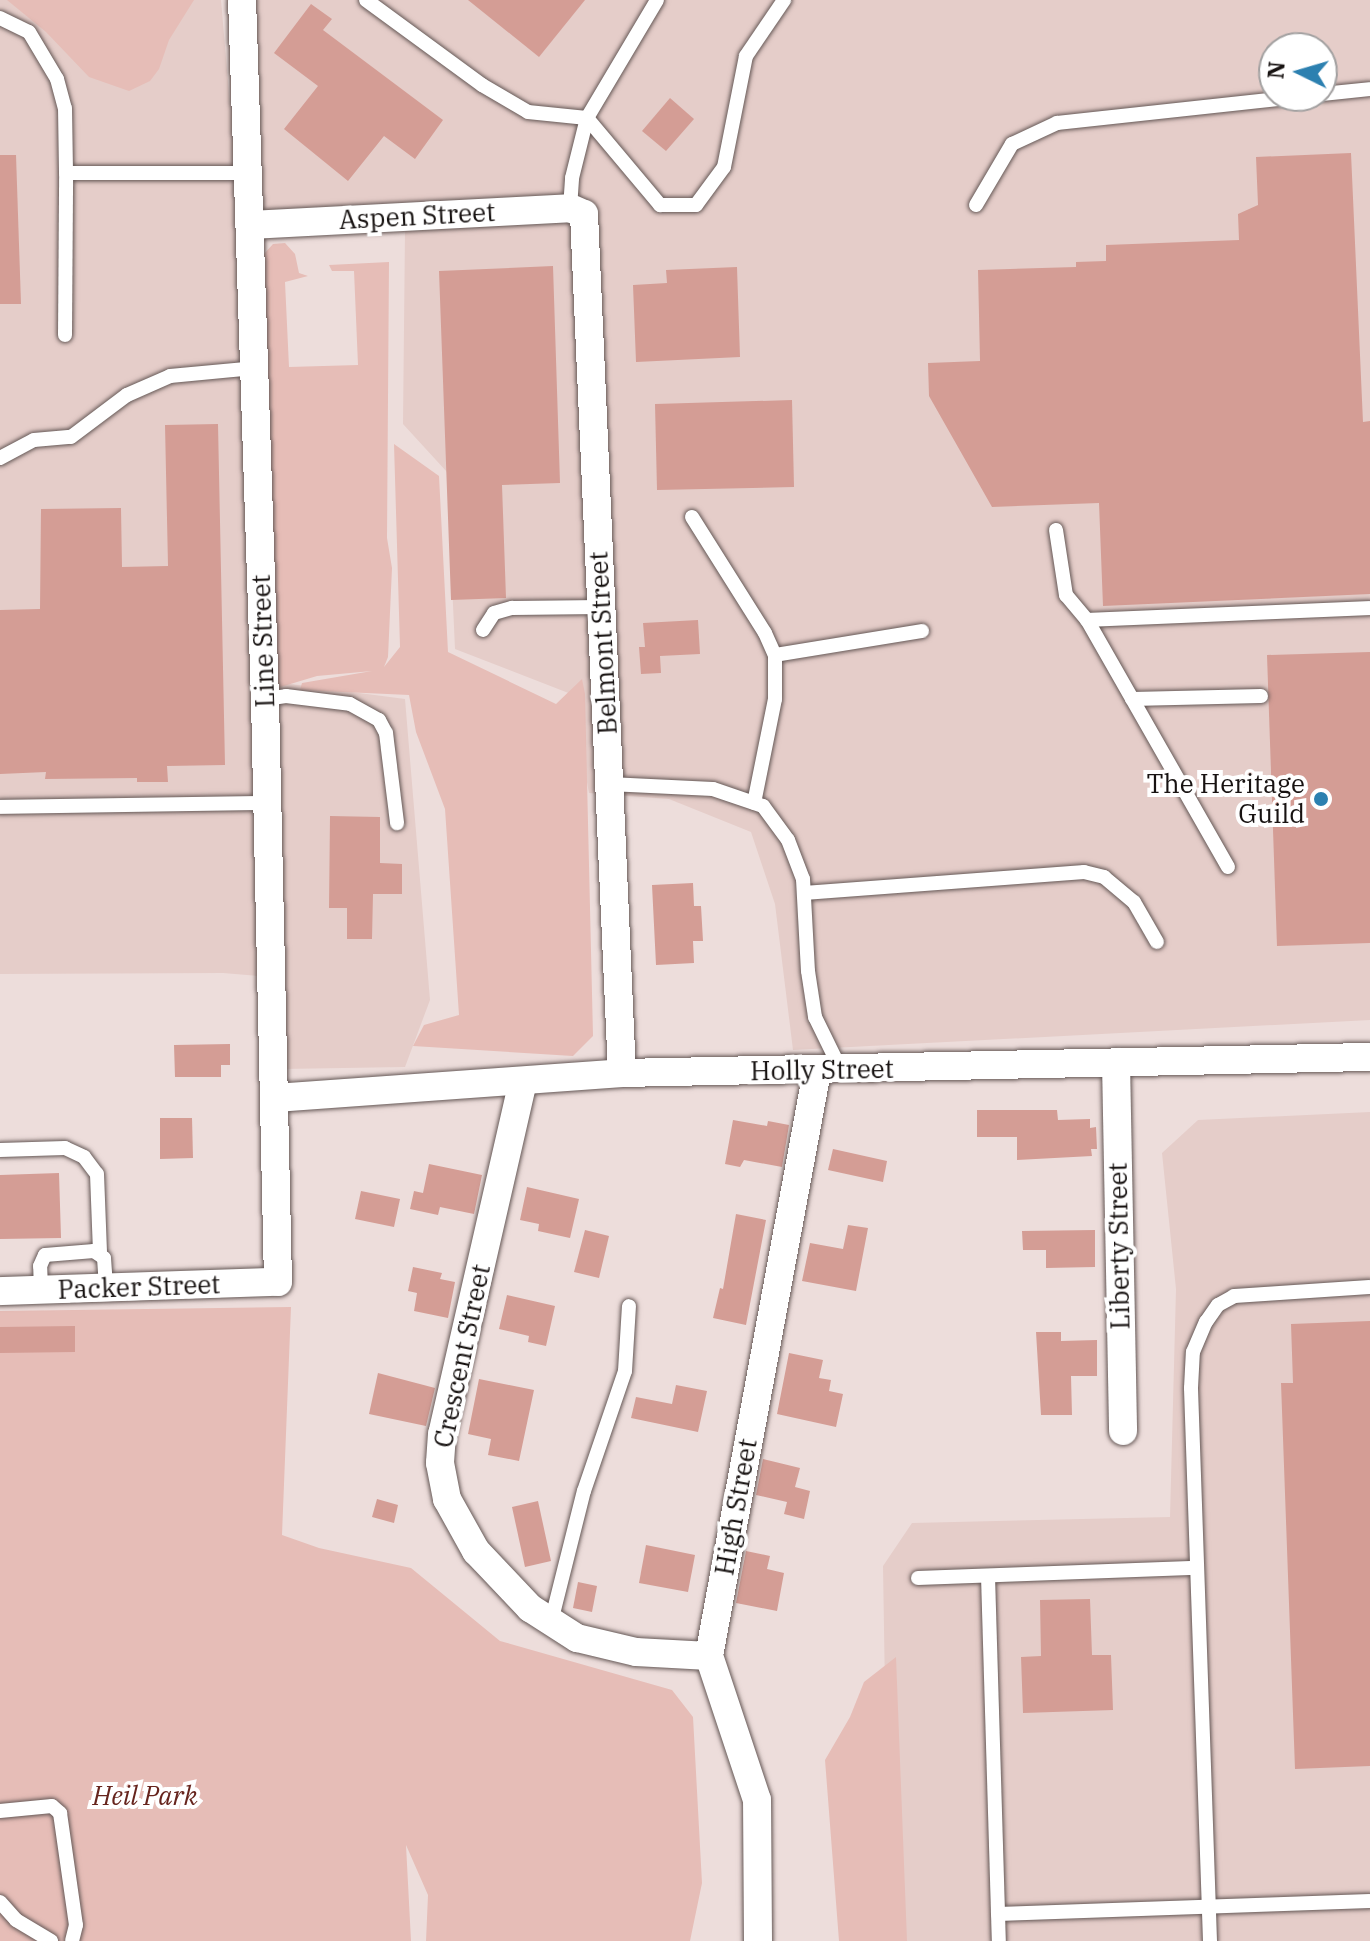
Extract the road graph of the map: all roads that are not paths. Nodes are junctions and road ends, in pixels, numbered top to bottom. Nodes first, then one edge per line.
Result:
1 (242, 0) edge
2 (366, 0) edge
3 (657, 0) edge
4 (784, 0) edge
5 (0, 18) edge
6 (1370, 89) edge
7 (1338, 92) edge
8 (1258, 101) edge
9 (587, 118) junction
10 (66, 173) junction
11 (248, 173) junction
12 (976, 205) dead end
13 (577, 211) junction
14 (250, 225) junction
15 (65, 335) dead end
16 (254, 368) junction
17 (0, 458) edge
18 (692, 517) dead end
19 (1056, 530) dead end
20 (601, 607) junction
21 (1370, 608) edge
22 (1087, 620) junction
23 (483, 630) dead end
24 (922, 631) dead end
25 (775, 655) junction
26 (1261, 696) dead end
27 (265, 699) junction
28 (1132, 699) junction
29 (609, 784) junction
30 (268, 803) junction
31 (754, 803) junction
32 (0, 807) edge
33 (397, 823) dead end
34 (1228, 867) dead end
35 (804, 893) junction
36 (1157, 942) dead end
37 (1370, 1057) edge
38 (1116, 1062) junction
39 (829, 1070) junction
40 (622, 1073) junction
41 (523, 1081) junction
42 (275, 1098) junction
43 (0, 1150) edge
44 (100, 1253) junction
45 (278, 1282) joint
46 (1370, 1287) edge
47 (106, 1288) junction
48 (41, 1290) junction
49 (0, 1291) edge
50 (629, 1306) dead end
51 (1123, 1431) dead end
52 (1197, 1568) junction
53 (988, 1576) junction
54 (918, 1578) dead end
55 (551, 1622) junction
56 (709, 1656) junction
57 (0, 1811) edge
58 (1370, 1901) edge
59 (0, 1902) edge
60 (1208, 1907) junction
61 (998, 1914) junction
62 (51, 1941) edge
63 (72, 1941) edge
64 (758, 1941) edge
65 (999, 1941) edge
66 (1210, 1941) edge

1 - 11 street, Line Street
2 - 9 lane
3 - 9 lane
4 - 9 lane
5 - 10 lane
6 - 7 lane
8 - 12 lane
9 - 13 lane
10 - 11 lane
10 - 15 lane
11 - 14 street, Line Street
13 - 14 street, Aspen Street
13 - 20 street, Belmont Street
14 - 16 street, Line Street
16 - 17 lane
16 - 27 street, Line Street
18 - 25 lane
19 - 22 lane
20 - 23 lane
20 - 29 street, Belmont Street
21 - 22 lane
22 - 28 lane
24 - 25 lane
25 - 31 lane
26 - 28 lane
27 - 30 street, Line Street
27 - 33 lane
28 - 34 lane
29 - 31 lane
29 - 40 street, Belmont Street
30 - 32 lane
30 - 42 street, Line Street
31 - 35 lane
35 - 36 lane
35 - 39 lane
37 - 38 street, Holly Street
38 - 39 street, Holly Street
38 - 51 street, Liberty Street
39 - 40 street, Holly Street
39 - 56 street, High Street
40 - 41 street, Holly Street
41 - 42 street, Holly Street
41 - 55 street, Crescent Street
42 - 45 street, Line Street
43 - 44 lane
44 - 47 lane
44 - 48 lane
45 - 47 street, Packer Street
46 - 52 lane
47 - 48 street, Packer Street
48 - 49 street, Packer Street
50 - 55 lane
52 - 53 lane
52 - 60 lane
53 - 54 lane
53 - 61 lane
55 - 56 street, Crescent Street
56 - 64 street, High Street
57 - 63 lane
58 - 60 lane
59 - 62 lane
60 - 61 lane
60 - 66 lane
61 - 65 lane

